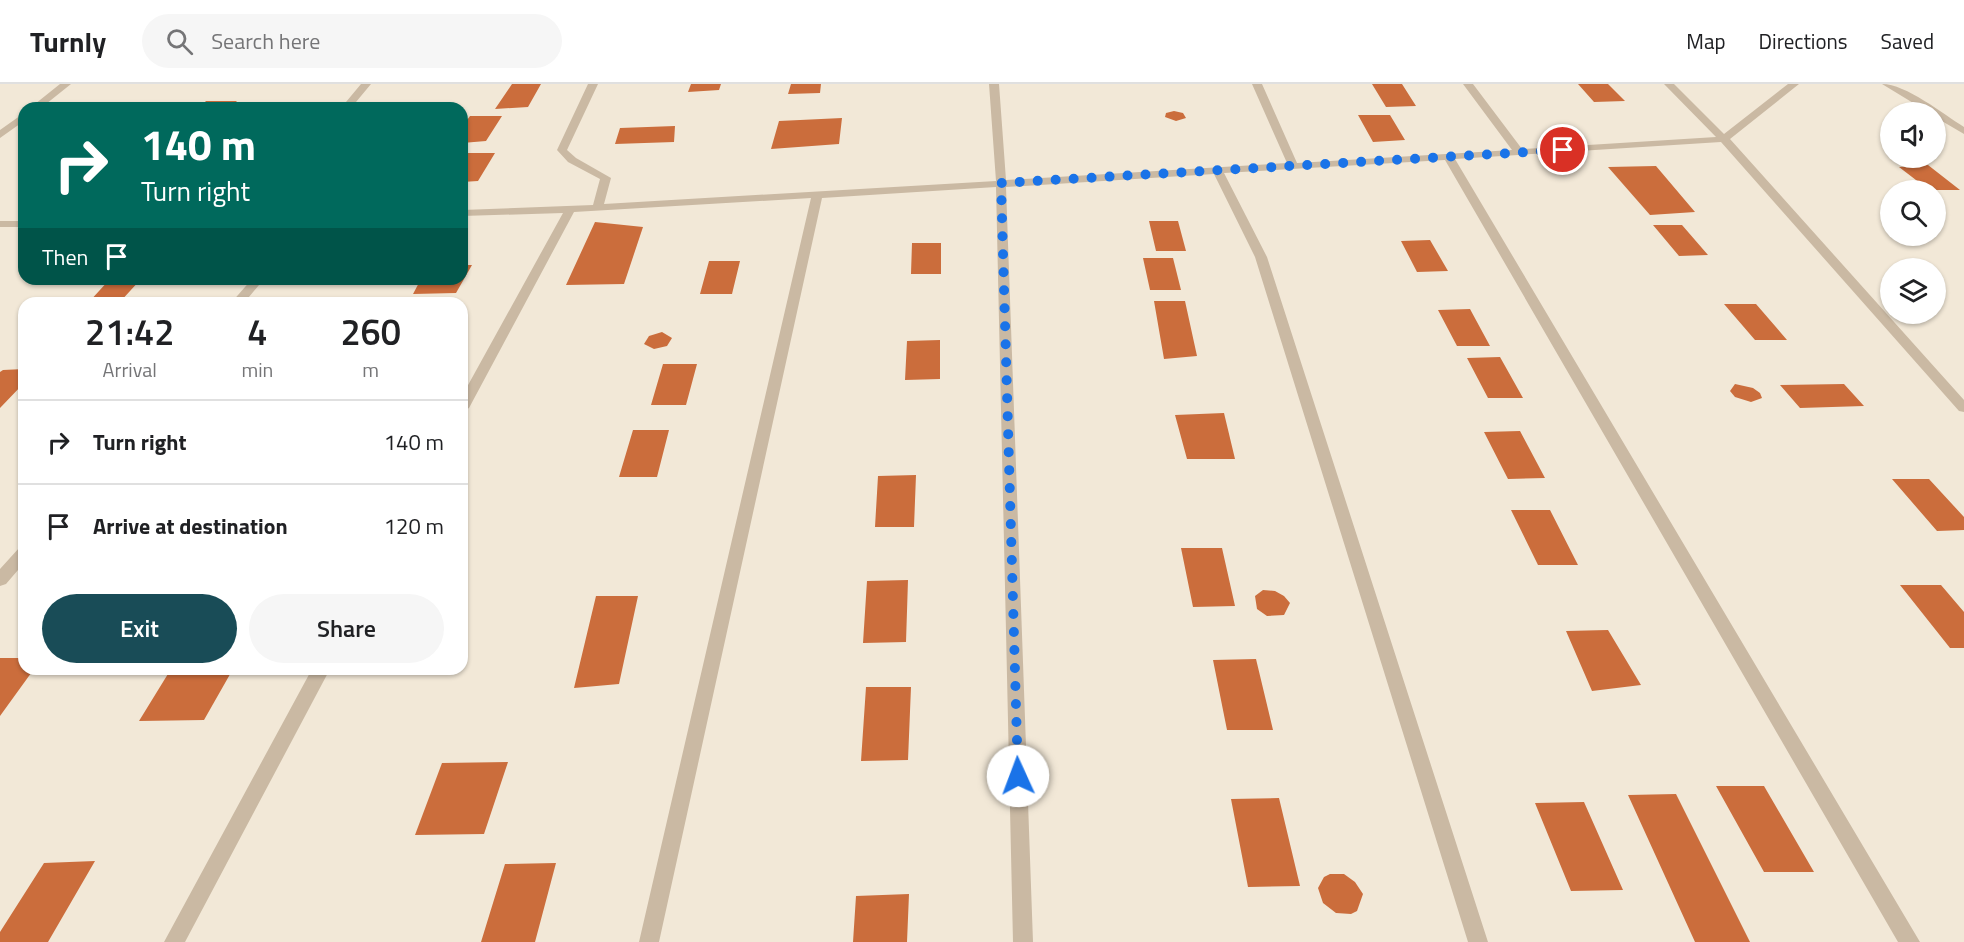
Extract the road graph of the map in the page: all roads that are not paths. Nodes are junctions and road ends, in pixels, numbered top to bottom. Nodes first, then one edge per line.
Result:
1 (66, 84) edge
2 (366, 84) edge
3 (593, 84) edge
4 (994, 84) edge
5 (1257, 84) edge
6 (1468, 84) edge
7 (1669, 84) edge
8 (1794, 84) edge
9 (1887, 84) edge
10 (43, 102) edge
11 (351, 102) edge
12 (1916, 102) edge
13 (1946, 120) edge
14 (18, 121) edge
15 (1964, 130) edge
16 (0, 135) edge
17 (1724, 139) junction
18 (1520, 153) junction
19 (1450, 159) junction
20 (1293, 166) junction
21 (1218, 171) junction
22 (1001, 183) junction
23 (817, 195) junction
24 (598, 208) junction
25 (570, 209) junction
26 (468, 213) edge
27 (18, 224) edge
28 (1, 225) edge
29 (253, 285) edge
30 (242, 297) edge
31 (468, 397) edge
32 (1964, 408) edge
33 (18, 559) edge
34 (0, 580) edge
35 (318, 675) edge
36 (174, 942) edge
37 (649, 942) edge
38 (1023, 942) edge
39 (1478, 942) edge
40 (1910, 942) edge

1 - 10 street
2 - 11 street
3 - 24 street
4 - 22 street
5 - 20 street
6 - 18 street
7 - 17 street
8 - 17 street
9 - 12 street
13 - 15 street
14 - 16 street
17 - 18 street
17 - 32 street
18 - 19 street
19 - 20 street
19 - 40 street
20 - 21 street
21 - 22 street
21 - 39 street
22 - 23 street
22 - 38 street
23 - 24 street
23 - 37 street
24 - 25 street
25 - 26 street
25 - 31 street
27 - 28 street
29 - 30 street
33 - 34 street
35 - 36 street

